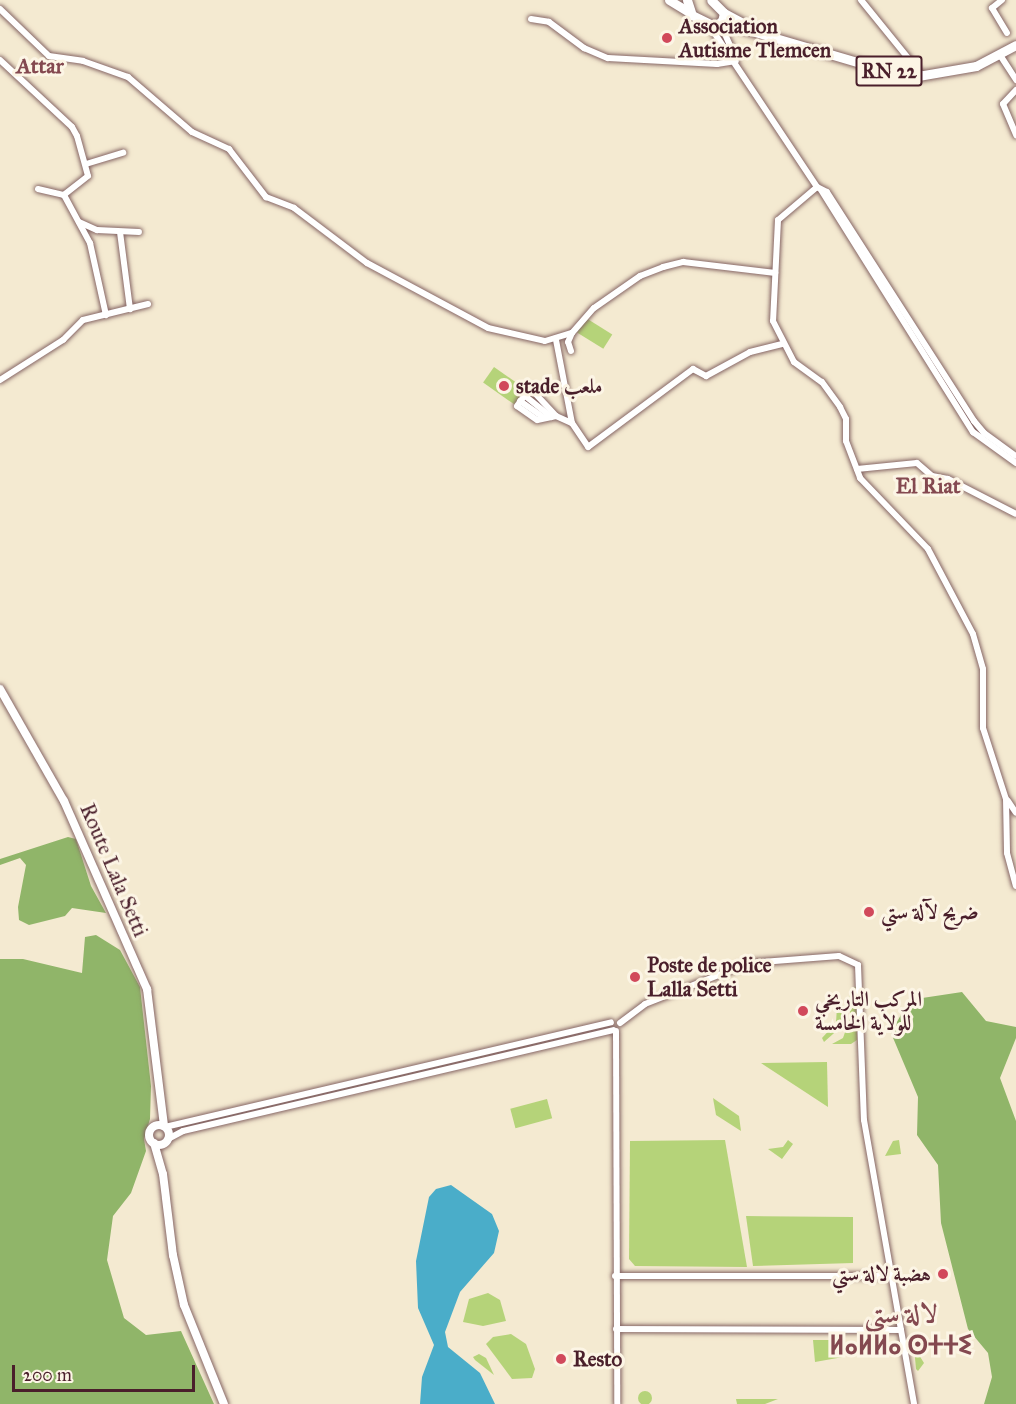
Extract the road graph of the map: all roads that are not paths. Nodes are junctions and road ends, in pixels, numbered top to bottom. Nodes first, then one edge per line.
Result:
1 (669, 0) edge
2 (687, 0) edge
3 (711, 0) edge
4 (861, 0) edge
5 (1002, 0) edge
6 (0, 9) edge
7 (689, 12) junction
8 (531, 19) dead end
9 (722, 19) junction
10 (710, 25) junction
11 (1007, 33) dead end
12 (1016, 45) edge
13 (1000, 55) junction
14 (0, 60) edge
15 (736, 61) junction
16 (922, 75) junction
17 (1016, 80) edge
18 (1016, 90) edge
19 (1016, 135) edge
20 (123, 153) dead end
21 (86, 164) junction
22 (819, 188) junction
23 (38, 189) dead end
24 (64, 195) junction
25 (78, 221) junction
26 (97, 230) junction
27 (120, 232) junction
28 (139, 232) dead end
29 (87, 238) junction
30 (775, 273) junction
31 (148, 304) dead end
32 (130, 309) junction
33 (106, 315) junction
34 (572, 333) junction
35 (556, 340) junction
36 (782, 344) junction
37 (571, 351) dead end
38 (0, 380) edge
39 (550, 417) junction
40 (572, 423) junction
41 (1016, 456) edge
42 (1016, 463) edge
43 (857, 469) junction
44 (1016, 514) edge
45 (0, 688) edge
46 (1006, 799) junction
47 (1016, 813) edge
48 (1016, 886) edge
49 (611, 1022) junction
50 (620, 1023) junction
51 (615, 1031) junction
52 (157, 1079) junction
53 (165, 1126) junction
54 (152, 1128) junction
55 (167, 1140) junction
56 (154, 1143) junction
57 (167, 1201) junction
58 (615, 1276) junction
59 (891, 1276) junction
60 (616, 1329) junction
61 (901, 1330) junction
62 (224, 1404) edge
63 (616, 1404) edge
64 (914, 1404) edge

1 - 7 main road
2 - 7 main road
3 - 9 main road
4 - 16 street
5 - 11 street
6 - 35 street
7 - 10 main road
8 - 15 street
9 - 10 main road
9 - 15 street
9 - 16 main road, RN 22
10 - 15 street
12 - 13 main road, RN 22
13 - 16 main road, RN 22
13 - 17 street
14 - 21 street
15 - 22 street
18 - 19 street
20 - 21 street
21 - 24 street
22 - 30 street
22 - 41 street
22 - 42 street
23 - 24 street
24 - 25 street
25 - 26 street
25 - 29 street
26 - 27 street
26 - 29 street
27 - 28 street
27 - 32 street
29 - 33 street
30 - 34 street
30 - 36 street
31 - 32 street
32 - 33 street
33 - 38 street
34 - 35 street
34 - 37 street
35 - 40 street
36 - 40 street
36 - 43 street
39 - 39 street
39 - 40 street
43 - 44 street
43 - 46 street
45 - 52 main road, Route Lala Setti
46 - 47 street
46 - 48 street
49 - 50 street
49 - 51 street
49 - 53 street
50 - 51 street
50 - 59 street
51 - 55 street
51 - 58 street
52 - 53 main road
52 - 54 main road
53 - 54 main road
53 - 55 main road
54 - 56 main road
55 - 56 main road
55 - 57 main road
56 - 57 main road
57 - 62 main road
58 - 59 street
58 - 60 street
59 - 61 street
60 - 61 street
60 - 63 street
61 - 64 street

